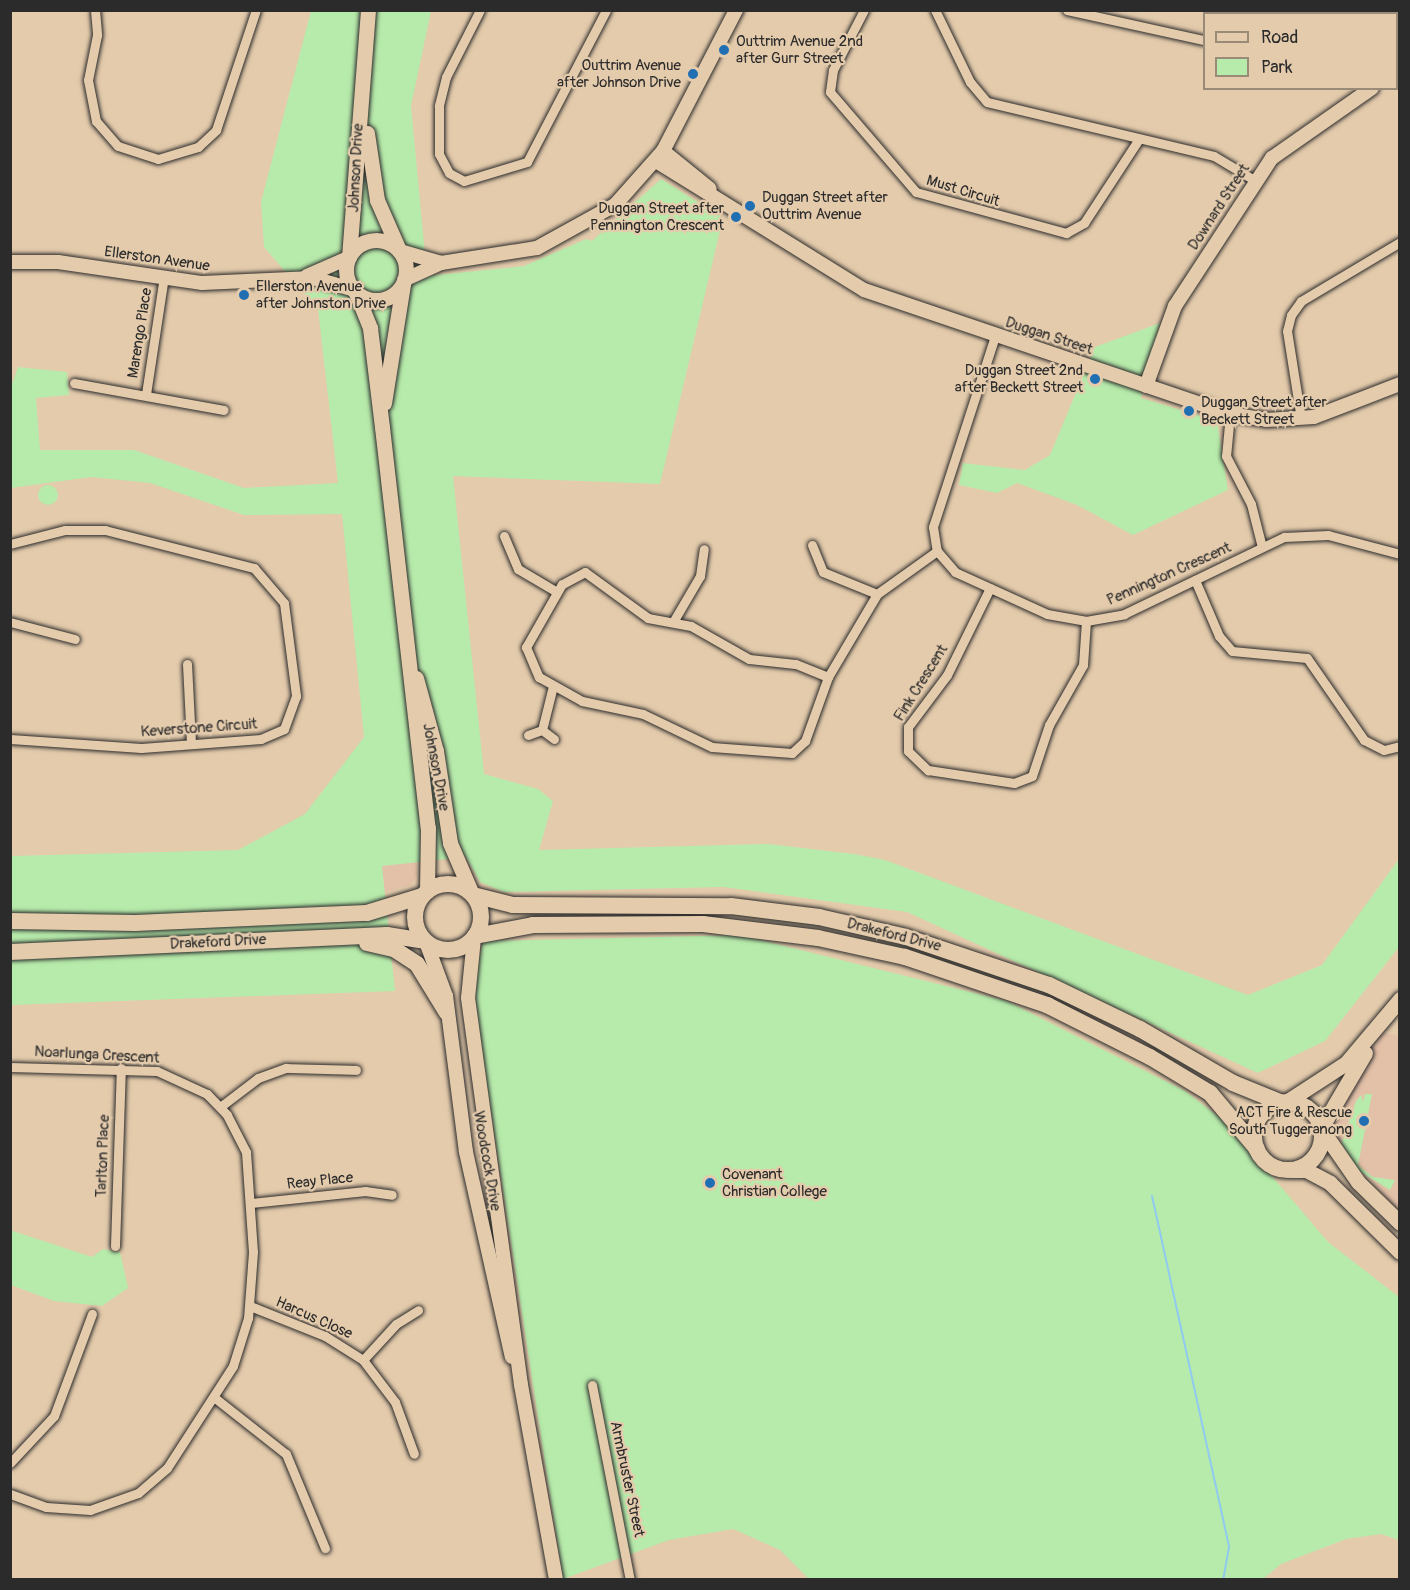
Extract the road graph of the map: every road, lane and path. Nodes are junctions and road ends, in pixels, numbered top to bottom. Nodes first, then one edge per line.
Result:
1 (95, 10) edge
2 (256, 10) edge
3 (368, 10) edge
4 (480, 10) edge
5 (606, 10) edge
6 (736, 10) edge
7 (864, 10) edge
8 (935, 10) edge
9 (1067, 10) edge
10 (1203, 40) edge
11 (363, 80) junction
12 (1369, 90) edge
13 (1138, 139) junction
14 (659, 156) junction
15 (1256, 181) junction
16 (1400, 242) edge
17 (399, 251) junction
18 (348, 257) junction
19 (10, 262) edge
20 (441, 263) junction
21 (164, 277) junction
22 (299, 278) junction
23 (404, 281) junction
24 (354, 291) junction
25 (995, 336) junction
26 (74, 383) dead end
27 (1400, 384) edge
28 (1146, 386) junction
29 (146, 394) junction
30 (224, 410) dead end
31 (1230, 414) junction
32 (1301, 419) junction
33 (382, 427) junction
34 (504, 536) dead end
35 (10, 544) edge
36 (812, 545) dead end
37 (1262, 547) junction
38 (704, 549) dead end
39 (937, 551) junction
40 (1400, 554) edge
41 (1195, 580) junction
42 (990, 588) junction
43 (557, 592) junction
44 (877, 594) junction
45 (1086, 621) junction
46 (10, 622) edge
47 (673, 622) junction
48 (405, 637) junction
49 (75, 639) dead end
50 (187, 664) dead end
51 (828, 677) junction
52 (553, 686) junction
53 (542, 730) junction
54 (528, 735) dead end
55 (10, 739) edge
56 (554, 739) dead end
57 (191, 744) junction
58 (1400, 746) edge
59 (424, 894) junction
60 (473, 894) junction
61 (10, 921) edge
62 (338, 936) junction
63 (475, 937) junction
64 (426, 942) junction
65 (10, 952) edge
66 (1400, 999) edge
67 (447, 1013) junction
68 (10, 1067) edge
69 (121, 1068) junction
70 (356, 1070) dead end
71 (1284, 1102) junction
72 (220, 1107) junction
73 (1322, 1129) junction
74 (1257, 1149) junction
75 (1291, 1170) junction
76 (392, 1195) dead end
77 (251, 1203) junction
78 (1400, 1222) edge
79 (115, 1246) dead end
80 (1400, 1252) edge
81 (250, 1306) junction
82 (418, 1310) dead end
83 (92, 1314) dead end
84 (363, 1360) junction
85 (521, 1385) junction
86 (592, 1385) dead end
87 (215, 1398) junction
88 (414, 1454) dead end
89 (10, 1463) edge
90 (10, 1494) edge
91 (326, 1548) dead end
92 (556, 1580) edge
93 (630, 1580) edge

1 - 2 street
3 - 11 main road, Johnson Drive
4 - 5 street
6 - 14 street
7 - 13 street, Must Circuit
8 - 13 street
9 - 10 street
11 - 17 main road, Johnson Drive
11 - 18 main road, Johnson Drive
12 - 15 street, Downard Street
13 - 15 street
14 - 20 street
14 - 25 street, Duggan Street
15 - 28 street, Downard Street
16 - 32 street
17 - 18 main road
17 - 20 street
17 - 23 main road
18 - 22 street, Ellerston Avenue
18 - 24 main road
19 - 21 street, Ellerston Avenue
20 - 23 street
21 - 22 street, Ellerston Avenue
21 - 29 street, Marengo Place
22 - 24 street, Ellerston Avenue
23 - 24 main road
23 - 33 main road, Johnson Drive
24 - 33 main road, Johnson Drive
25 - 28 street, Duggan Street
25 - 39 street
26 - 29 street, Marengo Place
27 - 32 street, Duggan Street
28 - 31 street, Duggan Street
29 - 30 street, Marengo Place
31 - 32 street, Duggan Street
31 - 37 street
33 - 48 main road, Johnson Drive
34 - 43 street
35 - 57 street, Keverstone Circuit
36 - 44 street
37 - 40 street, Pennington Crescent
37 - 41 street, Pennington Crescent
38 - 47 street
39 - 42 street, Pennington Crescent
39 - 44 street
41 - 45 street, Pennington Crescent
41 - 58 street
42 - 45 street, Pennington Crescent
42 - 45 street, Fink Crescent
43 - 47 street
43 - 52 street
44 - 51 street
46 - 49 street
47 - 51 street
48 - 59 main road, Johnson Drive
48 - 60 main road, Johnson Drive
50 - 57 street
51 - 52 street
52 - 53 street
53 - 54 street
53 - 56 street
55 - 57 street, Keverstone Circuit
59 - 60 highway
59 - 61 highway, Drakeford Drive
59 - 64 highway
60 - 63 highway
60 - 71 highway, Drakeford Drive
62 - 64 highway, Drakeford Drive
62 - 65 highway, Drakeford Drive
62 - 67 highway
63 - 64 highway
63 - 74 highway, Drakeford Drive
63 - 85 street, Woodcock Drive
64 - 67 street, Woodcock Drive
66 - 71 main road
66 - 73 main road
67 - 85 street, Woodcock Drive
68 - 69 street, Noarlunga Crescent
69 - 72 street, Noarlunga Crescent
69 - 79 street, Tarlton Place
70 - 72 street
71 - 73 highway
71 - 74 highway
72 - 77 street, Noarlunga Crescent
73 - 75 highway
73 - 78 main road
74 - 75 highway
75 - 80 main road
76 - 77 street, Reay Place
77 - 81 street, Noarlunga Crescent
81 - 84 street, Harcus Close
81 - 87 street, Noarlunga Crescent
82 - 84 street
83 - 89 street
84 - 88 street, Harcus Close
85 - 92 street, Woodcock Drive
86 - 93 street, Armbruster Street
87 - 90 street, Noarlunga Crescent
87 - 91 street

